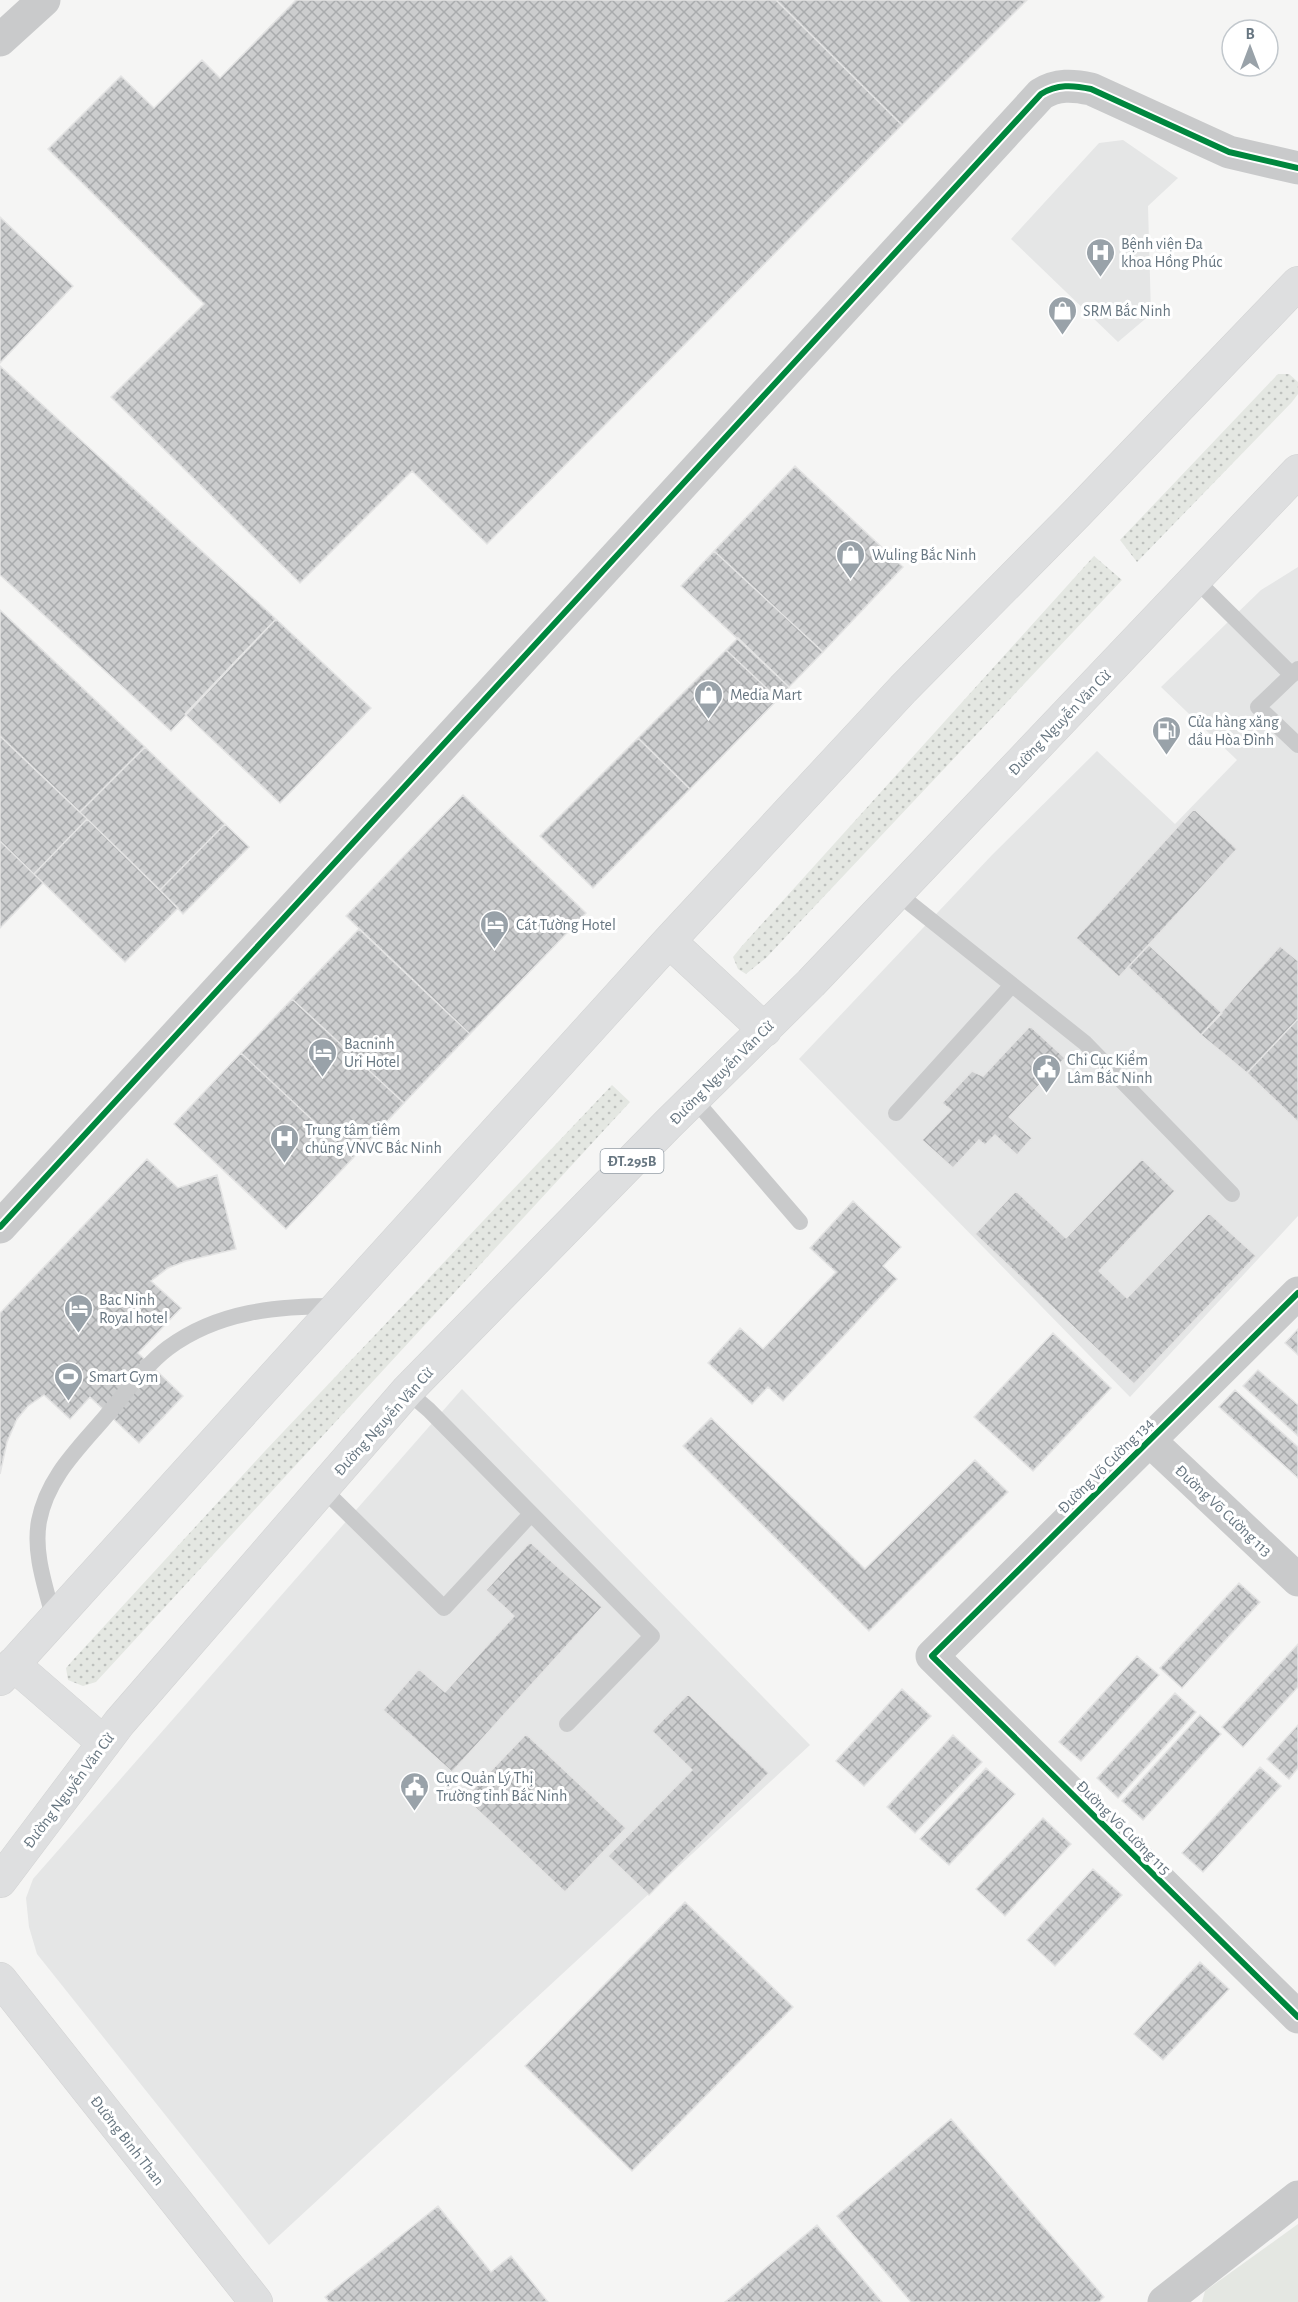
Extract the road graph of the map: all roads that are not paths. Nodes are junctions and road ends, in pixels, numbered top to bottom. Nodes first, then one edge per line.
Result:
1 (44, 0) edge
2 (0, 40) edge
3 (1298, 168) edge
4 (1298, 283) edge
5 (1298, 471) edge
6 (1195, 579) junction
7 (1295, 672) edge
8 (1298, 745) edge
9 (897, 892) junction
10 (669, 941) junction
11 (1012, 986) junction
12 (765, 1030) junction
13 (694, 1099) junction
14 (896, 1113) dead end
15 (1232, 1194) dead end
16 (800, 1222) dead end
17 (0, 1227) edge
18 (1298, 1293) edge
19 (337, 1306) junction
20 (407, 1391) junction
21 (1149, 1440) junction
22 (322, 1488) junction
23 (531, 1514) junction
24 (1298, 1580) edge
25 (54, 1620) junction
26 (932, 1656) joint
27 (4, 1664) edge
28 (567, 1724) dead end
29 (104, 1743) junction
30 (0, 1881) edge
31 (0, 1979) edge
32 (1298, 2017) edge
33 (1298, 2197) edge
34 (256, 2302) edge
35 (1164, 2302) edge

1 - 2 street
3 - 17 street
4 - 10 main road
5 - 6 main road, Đường Nguyễn Văn Cừ / ĐT.295B
6 - 7 lane
6 - 9 main road, Đường Nguyễn Văn Cừ / ĐT.295B
7 - 8 lane
9 - 11 lane
9 - 12 main road, Đường Nguyễn Văn Cừ / ĐT.295B
10 - 12 main road
10 - 19 main road
11 - 14 lane
11 - 15 lane
12 - 13 main road, Đường Nguyễn Văn Cừ / ĐT.295B
13 - 16 lane
13 - 20 main road, Đường Nguyễn Văn Cừ / ĐT.295B
18 - 21 street, Đường Võ Cường 134
19 - 25 main road
19 - 25 lane
20 - 22 main road, Đường Nguyễn Văn Cừ / ĐT.295B
20 - 23 lane
21 - 24 street, Đường Võ Cường 113
21 - 26 street, Đường Võ Cường 134
22 - 23 lane
22 - 29 main road, Đường Nguyễn Văn Cừ / ĐT.295B
23 - 28 lane
25 - 27 main road
26 - 32 street, Đường Võ Cường 115
27 - 29 main road
29 - 30 main road, Đường Nguyễn Văn Cừ / ĐT.295B
31 - 34 main road, Đường Bình Than
33 - 35 street

